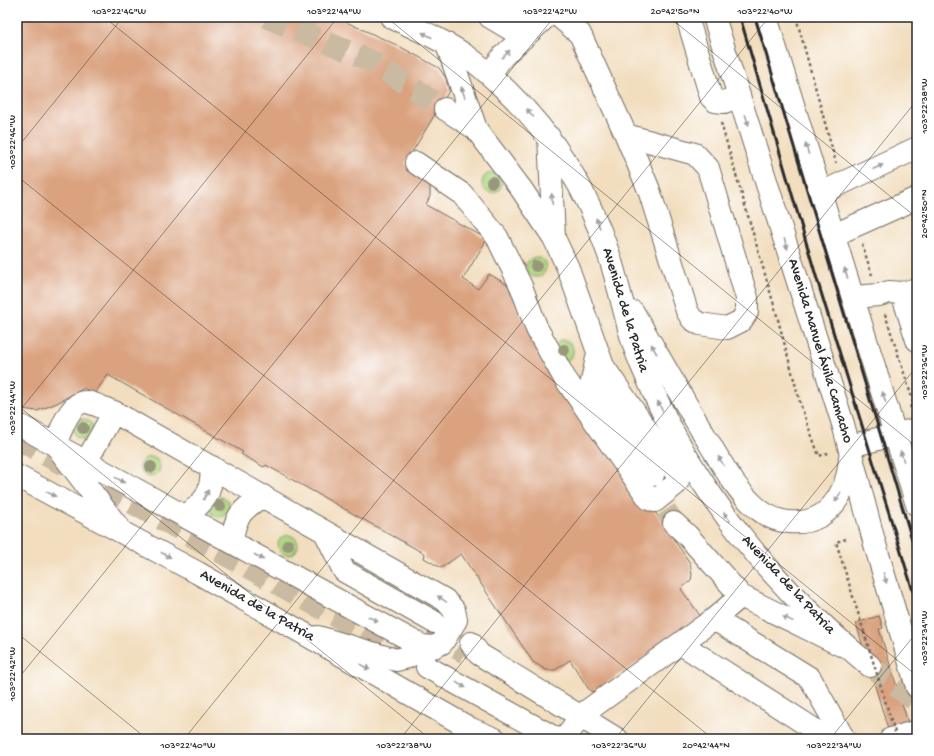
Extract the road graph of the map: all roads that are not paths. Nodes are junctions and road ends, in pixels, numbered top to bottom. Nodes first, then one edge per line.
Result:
1 (391, 17) edge
2 (490, 17) edge
3 (546, 17) edge
4 (560, 17) edge
5 (687, 17) edge
6 (714, 17) edge
7 (766, 17) edge
8 (524, 37) junction
9 (447, 45) junction
10 (490, 74) junction
11 (739, 96) junction
12 (445, 109) tunnel mouth
13 (476, 129) junction
14 (626, 135) junction
15 (549, 136) junction
16 (917, 148) edge
17 (416, 163) dead end
18 (821, 193) junction
19 (917, 198) edge
20 (834, 235) junction
21 (554, 238) junction
22 (619, 287) junction
23 (910, 291) edge
24 (854, 298) junction
25 (917, 340) edge
26 (598, 353) junction
27 (564, 377) junction
28 (114, 412) junction
29 (17, 424) edge
30 (917, 429) edge
31 (896, 435) junction
32 (55, 444) junction
33 (850, 446) junction
34 (86, 462) junction
35 (212, 467) junction
36 (17, 476) edge
37 (263, 496) junction
38 (917, 505) edge
39 (186, 516) junction
40 (681, 525) tunnel mouth
41 (121, 531) junction
42 (232, 542) junction
43 (741, 596) junction
44 (714, 619) junction
45 (304, 633) junction
46 (428, 642) junction
47 (681, 644) junction
48 (848, 648) junction
49 (472, 650) tunnel mouth
50 (870, 666) tunnel mouth
51 (917, 687) edge
52 (580, 716) junction
53 (917, 731) edge
54 (478, 734) edge
55 (495, 739) edge
56 (557, 739) edge
57 (565, 739) edge
58 (617, 739) edge
59 (828, 739) edge
60 (844, 739) edge
61 (891, 739) edge

9 -> 1 main road, Avenida de la Patria
2 - 8 main road
3 - 8 main road
4 - 14 main road
5 - 11 main road
6 - 11 main road, Avenida Manuel Ávila Camacho
18 -> 7 main road
10 -> 8 main road
9 - 10 main road, Avenida de la Patria
13 -> 9 main road
15 -> 10 main road, Avenida de la Patria
11 -> 33 main road, Avenida Manuel Ávila Camacho
12 - 13 main road
13 - 21 main road
14 - 14 main road
21 -> 15 main road
22 -> 15 main road, Avenida de la Patria
18 -> 16 main road
17 - 27 main road
18 - 20 main road
19 - 20 main road
24 -> 20 main road
21 - 26 main road
33 -> 22 main road
48 -> 22 main road, Avenida de la Patria
23 - 24 main road
23 - 25 main road
31 -> 24 main road
26 - 27 main road
26 - 27 main road
28 - 32 main road
28 - 34 main road
28 - 35 main road
29 - 32 main road
30 - 31 main road
31 - 33 main road
38 -> 31 main road
32 - 34 main road
32 - 41 main road
33 -> 51 main road, Avenida Manuel Ávila Camacho
34 -> 39 main road
35 - 37 main road
39 -> 35 main road
36 -> 41 main road, Avenida de la Patria
37 - 42 main road
46 -> 37 main road
39 - 42 main road
40 - 43 main road
41 -> 45 main road, Avenida de la Patria
42 -> 46 main road
43 - 44 main road
48 -> 43 main road
44 - 47 main road
44 - 60 main road
45 - 46 main road
45 -> 54 main road, Avenida de la Patria
46 -> 56 main road
47 - 52 main road
47 - 59 main road
48 - 50 main road, Avenida de la Patria
49 - 52 main road
52 - 57 main road
52 - 58 main road
53 - 61 main road
54 - 55 main road, Avenida de la Patria

